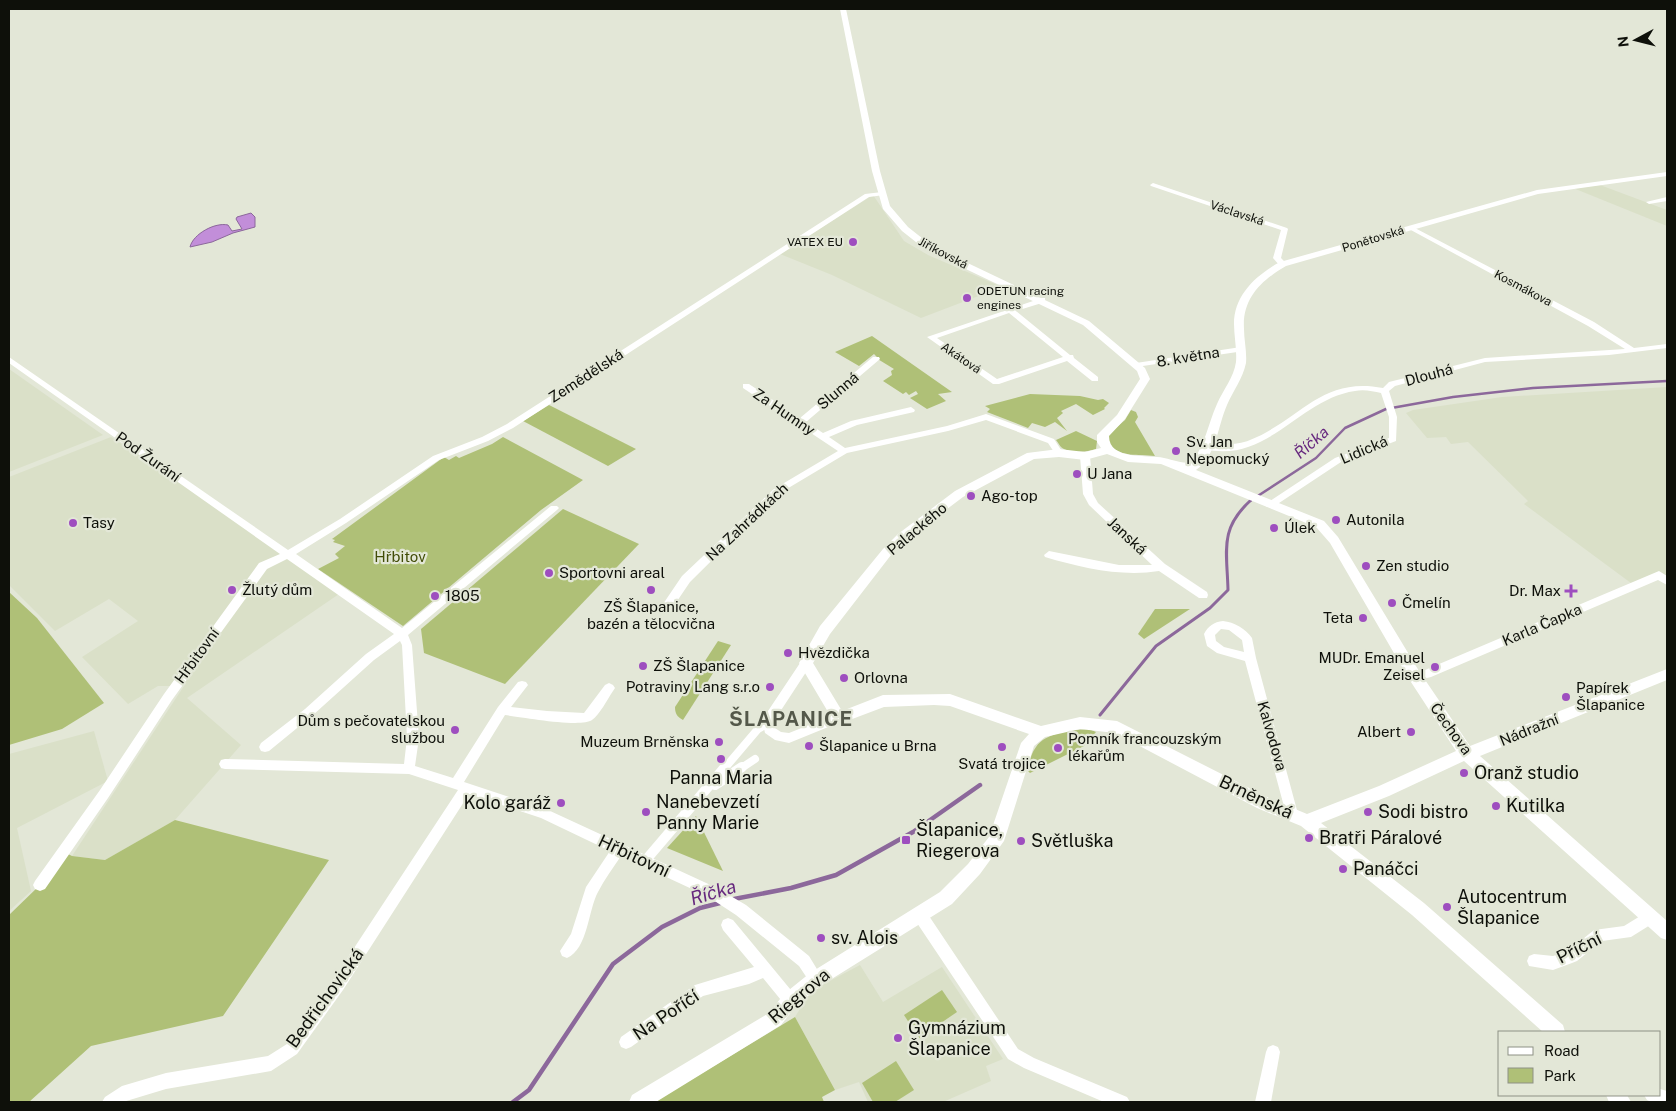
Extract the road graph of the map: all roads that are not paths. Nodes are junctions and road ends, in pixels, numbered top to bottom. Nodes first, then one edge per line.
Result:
1 (843, 9) edge
2 (1667, 174) edge
3 (1153, 185) dead end
4 (882, 194) junction
5 (1667, 199) edge
6 (1649, 202) dead end
7 (1411, 228) junction
8 (1283, 264) junction
9 (1042, 300) junction
10 (1012, 312) junction
11 (1667, 346) edge
12 (1240, 349) junction
13 (1632, 350) junction
14 (1070, 357) junction
15 (9, 359) edge
16 (876, 359) dead end
17 (1136, 365) junction
18 (1095, 378) dead end
19 (746, 386) dead end
20 (1385, 391) junction
21 (911, 410) dead end
22 (801, 422) junction
23 (822, 437) junction
24 (1108, 450) junction
25 (844, 451) junction
26 (1205, 451) junction
27 (1059, 452) junction
28 (1085, 456) junction
29 (1178, 467) junction
30 (1221, 485) junction
31 (1266, 503) junction
32 (554, 508) dead end
33 (288, 555) junction
34 (1049, 555) dead end
35 (1162, 567) junction
36 (1663, 578) edge
37 (1203, 595) dead end
38 (665, 610) dead end
39 (402, 634) junction
40 (1250, 658) dead end
41 (806, 663) junction
42 (1667, 674) edge
43 (1415, 677) junction
44 (522, 685) dead end
45 (609, 688) dead end
46 (502, 710) junction
47 (839, 718) junction
48 (767, 724) junction
49 (1041, 732) junction
50 (265, 747) dead end
51 (1466, 753) junction
52 (755, 759) dead end
53 (225, 764) dead end
54 (409, 769) junction
55 (461, 787) junction
56 (708, 791) junction
57 (1300, 818) junction
58 (619, 848) junction
59 (645, 861) junction
60 (40, 885) dead end
61 (920, 915) junction
62 (1650, 917) junction
63 (728, 925) dead end
64 (1667, 932) edge
65 (567, 951) dead end
66 (1534, 961) dead end
67 (764, 970) junction
68 (816, 978) junction
69 (790, 1000) junction
70 (1555, 1031) edge
71 (626, 1042) dead end
72 (1273, 1052) dead end
73 (110, 1102) edge
74 (639, 1102) edge
75 (1122, 1102) edge
76 (1263, 1102) edge

1 - 4 street, Jiříkovská
2 - 7 street, Ponětovská
3 - 8 street, Václavská
4 - 9 street, Jiříkovská
4 - 33 street, Zemědělská
5 - 6 street
7 - 8 street, Ponětovská
7 - 13 street, Kosmákova
8 - 12 street, Ponětovská
9 - 10 street, Akátová
9 - 17 street, Jiříkovská
10 - 14 street
10 - 14 street, Akátová
11 - 13 street, Dlouhá
12 - 17 street, 8. května
12 - 26 street, Ponětovská
13 - 20 street, Dlouhá
14 - 18 street
15 - 33 street, Pod Žurání
16 - 22 street, Slunná
17 - 24 street
19 - 22 street, Za Humny
20 - 26 street, Dlouhá
20 - 31 street, Lidická
21 - 23 street
22 - 23 street, Za Humny
23 - 25 street
24 - 28 street
24 - 29 street, Čechova
25 - 27 street, Na Zahrádkách
25 - 38 street, Na Zahrádkách
26 - 29 street
26 - 30 street
27 - 28 street, Palackého
27 - 41 street, Palackého
28 - 35 street, Janská
29 - 30 street, Čechova
30 - 31 street, Čechova
31 - 43 street, Čechova
32 - 39 street
33 - 39 street
33 - 60 street, Hřbitovní
34 - 35 street
35 - 37 street, Janská
36 - 43 street, Karla Čapka
39 - 50 street
39 - 54 street
40 - 57 street, Kalvodova
41 - 47 street
41 - 48 street
42 - 51 street, Nádražní
43 - 51 street, Čechova
44 - 46 street
45 - 46 street
46 - 55 street
47 - 48 street
47 - 49 street
48 - 56 street
49 - 57 street, Brněnská
49 - 61 street, Riegrova
51 - 57 street, Nádražní
51 - 62 street, Čechova
52 - 56 street
53 - 54 street, Hřbitovní
54 - 55 street, Hřbitovní
55 - 58 street, Hřbitovní
55 - 73 street, Bedřichovická
56 - 59 street
57 - 70 street, Brněnská
58 - 59 street, Hřbitovní
58 - 65 street
59 - 68 street, Hřbitovní
61 - 68 street, Riegrova
61 - 75 street
62 - 64 street, Čechova
62 - 66 street, Příční
63 - 67 street
67 - 69 street
67 - 71 street, Na Poříčí
68 - 69 street, Riegrova
69 - 74 street, Riegrova
72 - 76 street

